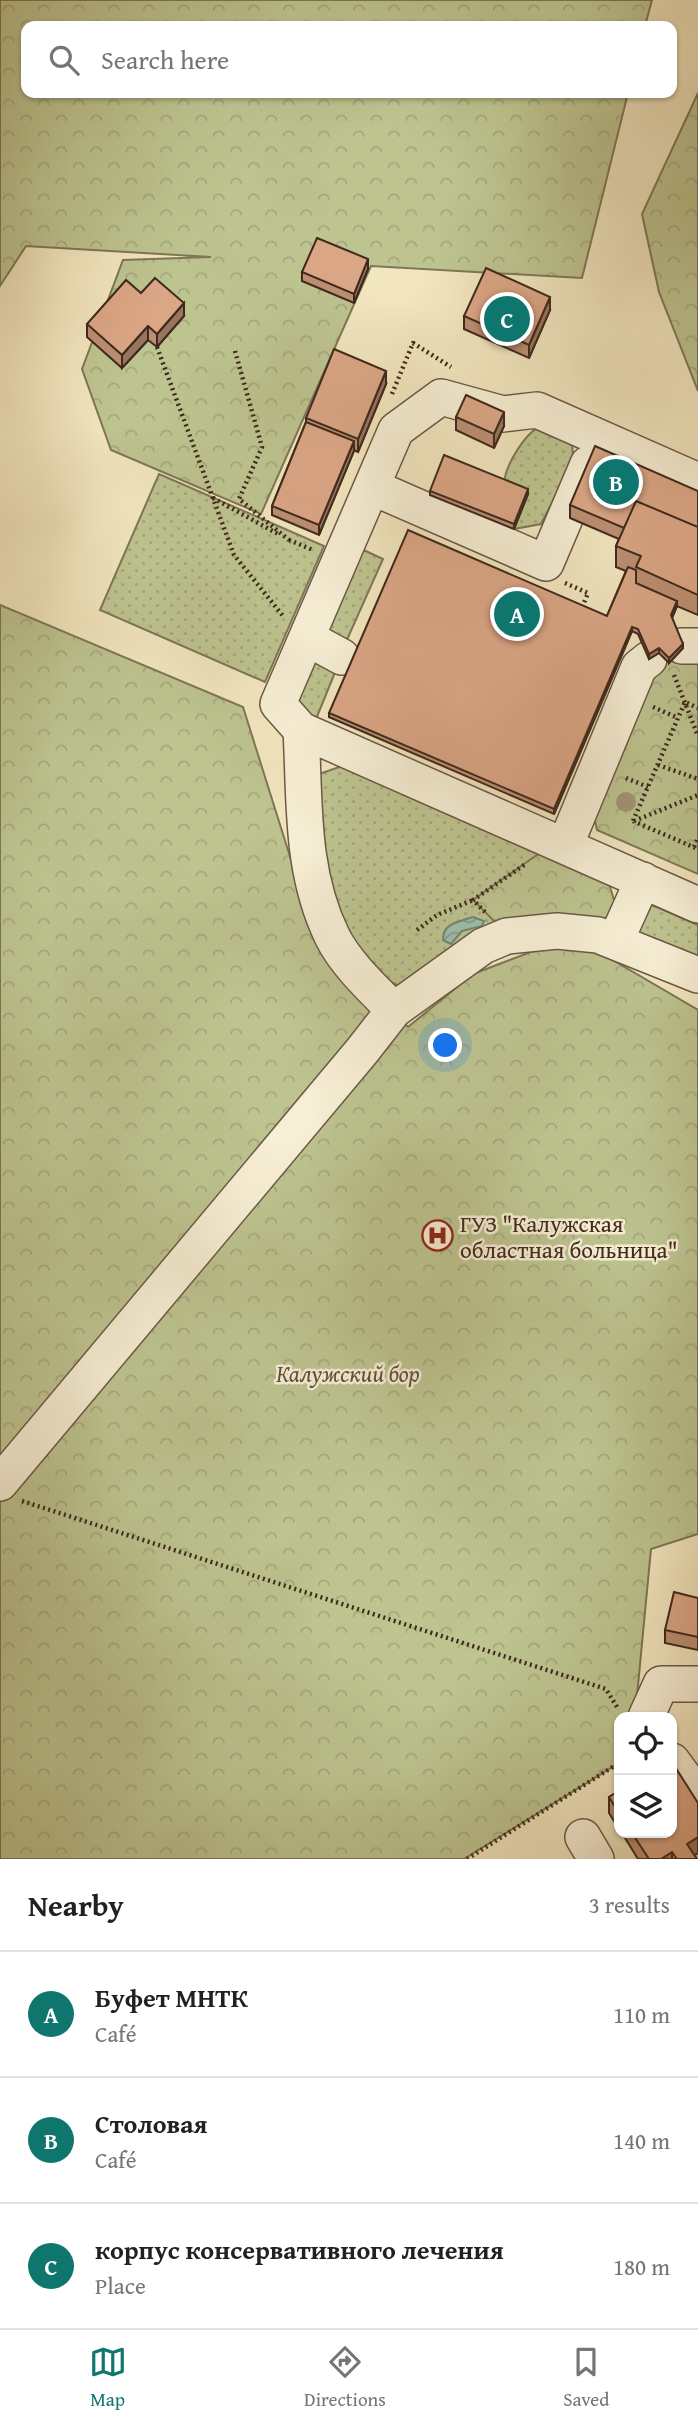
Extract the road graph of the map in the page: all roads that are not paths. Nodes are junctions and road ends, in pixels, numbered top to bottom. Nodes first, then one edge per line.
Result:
1 (600, 436) junction
2 (698, 481) edge
3 (372, 487) junction
4 (307, 638) junction
5 (674, 653) edge
6 (342, 657) dead end
7 (301, 730) junction
8 (565, 846) junction
9 (643, 880) junction
10 (698, 905) edge
11 (616, 940) junction
12 (698, 975) edge
13 (394, 1010) junction
14 (7, 1490) edge
15 (698, 1684) edge
16 (648, 1712) edge
17 (677, 1768) edge
18 (698, 1796) edge

1 - 2 street
1 - 3 street
1 - 3 street
3 - 4 street
4 - 6 street
4 - 7 street
5 - 8 street
7 - 8 street
7 - 13 street
8 - 9 street
9 - 10 street
9 - 11 street
11 - 12 street
11 - 13 street
13 - 14 street
15 - 16 street
17 - 18 street

